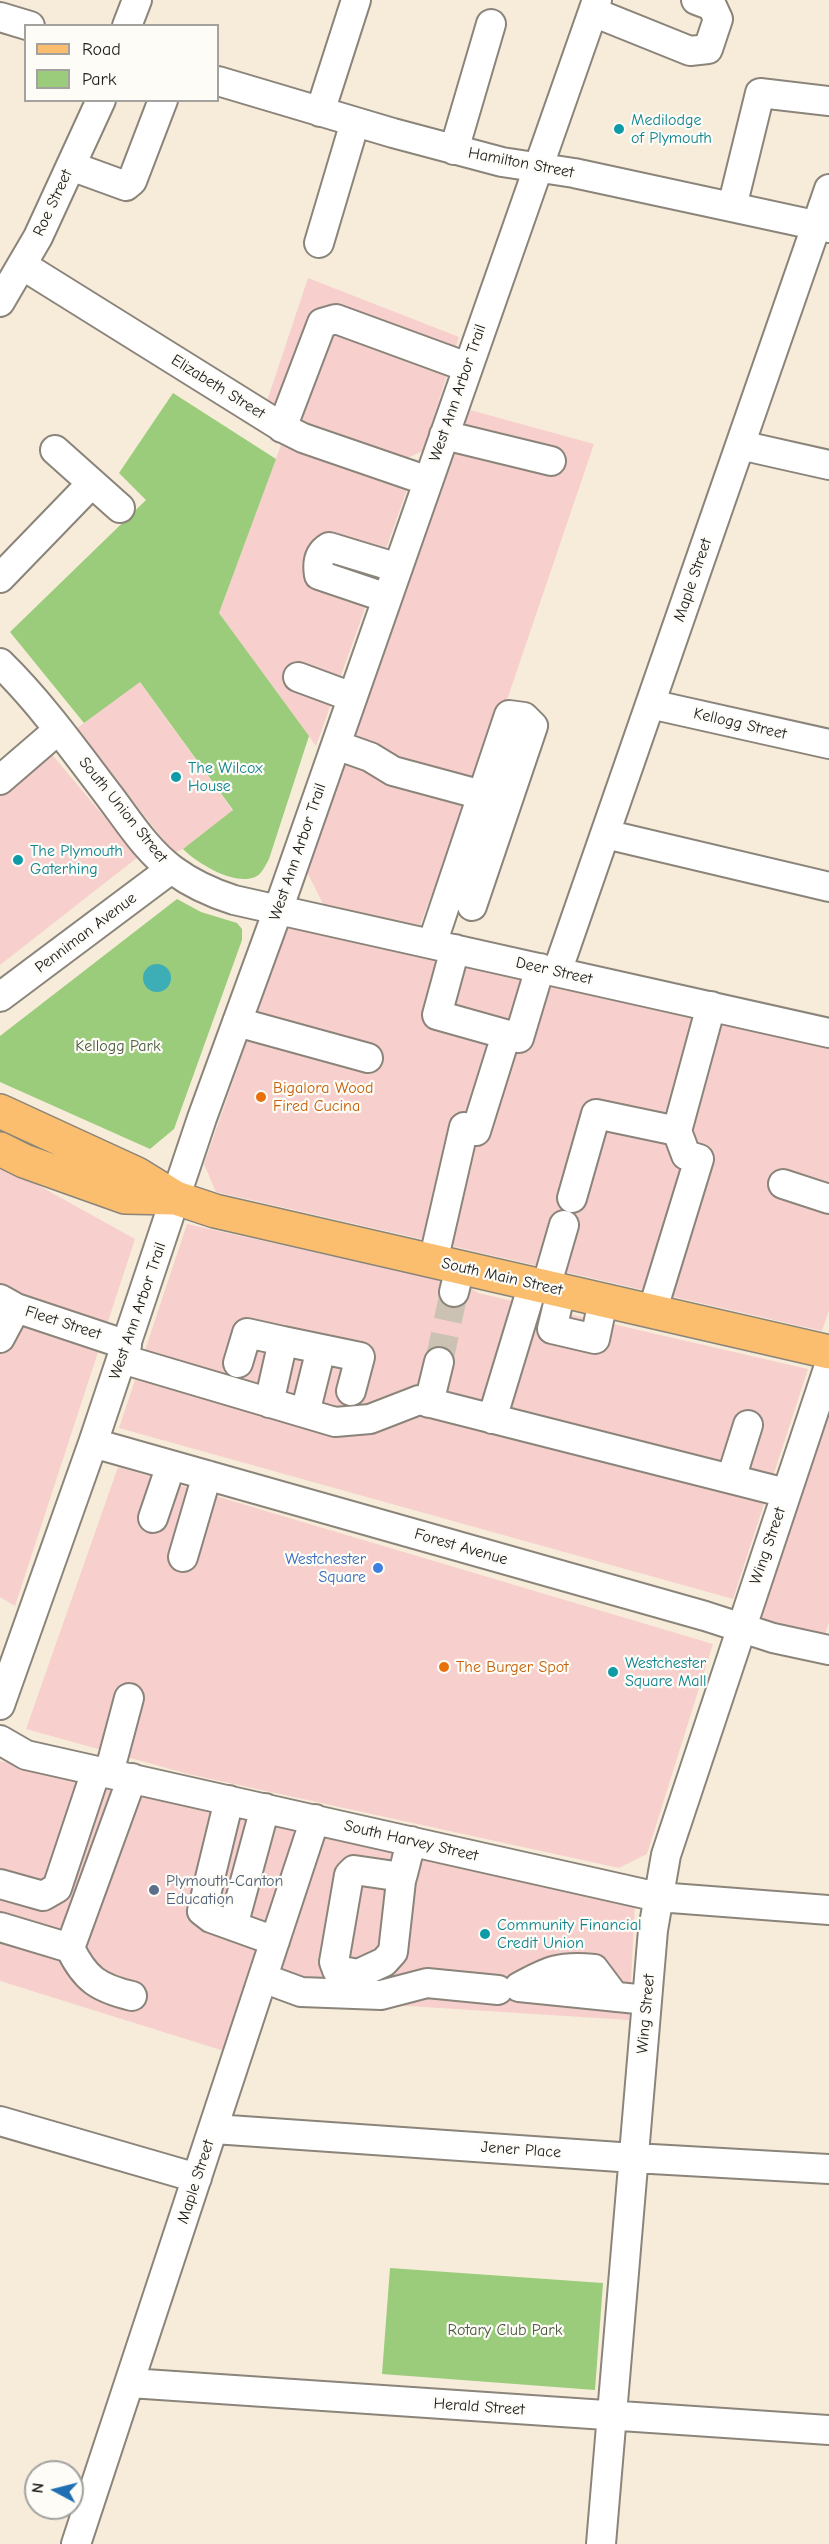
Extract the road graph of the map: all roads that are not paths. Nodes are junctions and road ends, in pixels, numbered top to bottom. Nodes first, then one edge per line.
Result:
1 (136, 0) edge
2 (356, 0) edge
3 (696, 0) edge
4 (595, 6) edge
5 (0, 17) edge
6 (24, 24) edge
7 (128, 24) edge
8 (491, 24) dead end
9 (219, 81) edge
10 (829, 100) edge
11 (100, 102) edge
12 (162, 102) edge
13 (320, 112) junction
14 (355, 122) junction
15 (454, 150) junction
16 (71, 166) junction
17 (537, 168) junction
18 (829, 189) edge
19 (732, 207) junction
20 (823, 227) edge
21 (319, 243) dead end
22 (22, 265) junction
23 (0, 302) edge
24 (468, 367) junction
25 (282, 428) junction
26 (444, 435) junction
27 (740, 445) junction
28 (55, 450) dead end
29 (551, 461) dead end
30 (829, 465) edge
31 (428, 481) junction
32 (92, 483) junction
33 (120, 508) dead end
34 (398, 568) junction
35 (0, 578) edge
36 (387, 598) junction
37 (0, 663) edge
38 (298, 677) dead end
39 (352, 697) junction
40 (650, 704) junction
41 (58, 730) junction
42 (829, 744) edge
43 (336, 745) junction
44 (0, 780) edge
45 (482, 795) junction
46 (605, 834) junction
47 (171, 869) junction
48 (829, 887) edge
49 (472, 906) dead end
50 (278, 910) junction
51 (443, 947) junction
52 (549, 970) junction
53 (0, 997) edge
54 (711, 1006) junction
55 (237, 1022) junction
56 (829, 1033) edge
57 (513, 1036) junction
58 (368, 1058) dead end
59 (0, 1111) edge
60 (678, 1131) junction
61 (0, 1149) edge
62 (783, 1184) dead end
63 (176, 1198) junction
64 (572, 1198) dead end
65 (829, 1199) edge
66 (564, 1225) dead end
67 (449, 1274) junction
68 (547, 1288) junction
69 (603, 1301) junction
70 (8, 1304) edge
71 (652, 1312) junction
72 (0, 1338) edge
73 (283, 1341) junction
74 (321, 1349) junction
75 (124, 1352) junction
76 (829, 1352) edge
77 (439, 1362) tunnel mouth
78 (238, 1363) dead end
79 (829, 1366) edge
80 (351, 1391) dead end
81 (269, 1403) junction
82 (429, 1403) junction
83 (305, 1413) junction
84 (492, 1419) junction
85 (748, 1425) dead end
86 (93, 1443) junction
87 (171, 1465) junction
88 (207, 1475) junction
89 (731, 1479) junction
90 (786, 1493) junction
91 (153, 1518) dead end
92 (183, 1557) dead end
93 (741, 1628) junction
94 (829, 1650) edge
95 (129, 1698) dead end
96 (0, 1704) edge
97 (0, 1740) edge
98 (112, 1774) junction
99 (230, 1800) junction
100 (264, 1808) junction
101 (315, 1819) junction
102 (411, 1841) junction
103 (402, 1877) dead end
104 (0, 1884) edge
105 (658, 1897) junction
106 (829, 1910) edge
107 (233, 1926) junction
108 (0, 1927) edge
109 (275, 1941) junction
110 (70, 1948) junction
111 (263, 1978) junction
112 (132, 1996) dead end
113 (647, 2000) junction
114 (0, 2121) edge
115 (214, 2129) junction
116 (634, 2158) junction
117 (829, 2169) edge
118 (197, 2178) junction
119 (130, 2383) junction
120 (613, 2416) junction
121 (829, 2430) edge
122 (75, 2544) edge
123 (602, 2544) edge

1 - 7 street
2 - 13 street
3 - 4 street
4 - 17 street, West Ann Arbor Trail
5 - 6 street
8 - 15 street
9 - 13 street, Hamilton Street
10 - 19 street
11 - 16 street, Roe Street
12 - 16 street
13 - 14 street, Hamilton Street
14 - 15 street, Hamilton Street
14 - 21 street
15 - 17 street, Hamilton Street
16 - 22 street, Roe Street
17 - 19 street, Hamilton Street
17 - 24 street, West Ann Arbor Trail
18 - 20 street, Maple Street
19 - 20 street, Hamilton Street
20 - 27 street, Maple Street
22 - 23 street, Roe Street
22 - 25 street, Elizabeth Street
24 - 25 street
24 - 26 street, West Ann Arbor Trail
25 - 31 street, Elizabeth Street
26 - 29 street
26 - 31 street, West Ann Arbor Trail
27 - 30 street
27 - 40 street, Maple Street
28 - 32 street
31 - 34 street, West Ann Arbor Trail
32 - 33 street
32 - 35 street
34 - 36 street, West Ann Arbor Trail
34 - 36 street
36 - 39 street, West Ann Arbor Trail
37 - 41 street, South Union Street
38 - 39 street
39 - 43 street, West Ann Arbor Trail
40 - 42 street, Kellogg Street
40 - 46 street, Maple Street
41 - 44 street
41 - 47 street, South Union Street
43 - 45 street
43 - 50 street, West Ann Arbor Trail
45 - 49 street
45 - 51 street
46 - 48 street
46 - 52 street, Maple Street
47 - 50 street, South Union Street
47 - 53 street, Penniman Avenue
50 - 51 street, Deer Street
50 - 55 street, West Ann Arbor Trail
51 - 52 street, Deer Street
51 - 57 street
52 - 54 street, Deer Street
52 - 57 street, Maple Street
54 - 56 street, Deer Street
54 - 60 street
55 - 58 street
55 - 63 street, West Ann Arbor Trail
57 - 67 street, Maple Street
59 - 63 main road, South Main Street
60 - 64 street
60 - 71 street
61 - 63 main road, South Main Street
62 - 65 street
63 - 67 main road, South Main Street
63 - 75 street, West Ann Arbor Trail
66 - 68 street
67 - 68 main road, South Main Street
68 - 69 main road, South Main Street
68 - 69 street
68 - 84 street
69 - 71 main road, South Main Street
70 - 72 street
70 - 75 street, Fleet Street
71 - 76 main road, South Main Street
73 - 74 street
73 - 78 street
73 - 81 street
74 - 80 street
74 - 83 street
75 - 81 street, Fleet Street
75 - 86 street, West Ann Arbor Trail
77 - 82 street
79 - 90 street, Wing Street
81 - 83 street, Fleet Street
82 - 83 street, Fleet Street
82 - 84 street
84 - 89 street
85 - 89 street
86 - 87 street, Forest Avenue
86 - 96 street, West Ann Arbor Trail
87 - 88 street, Forest Avenue
87 - 91 street
88 - 92 street
88 - 93 street, Forest Avenue
89 - 90 street
90 - 93 street, Wing Street
93 - 94 street, Forest Avenue
93 - 105 street, Wing Street
95 - 98 street
97 - 98 street, South Harvey Street
98 - 99 street, South Harvey Street
98 - 104 street
98 - 110 street
99 - 100 street, South Harvey Street
99 - 107 street
100 - 101 street, South Harvey Street
100 - 107 street
101 - 102 street, South Harvey Street
101 - 109 street, Maple Street
102 - 103 street
102 - 105 street, South Harvey Street
105 - 106 street, South Harvey Street
105 - 113 street, Wing Street
107 - 109 street
108 - 110 street
109 - 111 street, Maple Street
110 - 112 street
111 - 113 street
111 - 115 street, Maple Street
113 - 116 street, Wing Street
114 - 118 street
115 - 116 street, Jener Place
115 - 118 street, Maple Street
116 - 117 street, Jener Place
116 - 120 street, Wing Street
118 - 119 street, Maple Street
119 - 120 street, Herald Street
119 - 122 street, Maple Street
120 - 121 street, Herald Street
120 - 123 street, Wing Street

